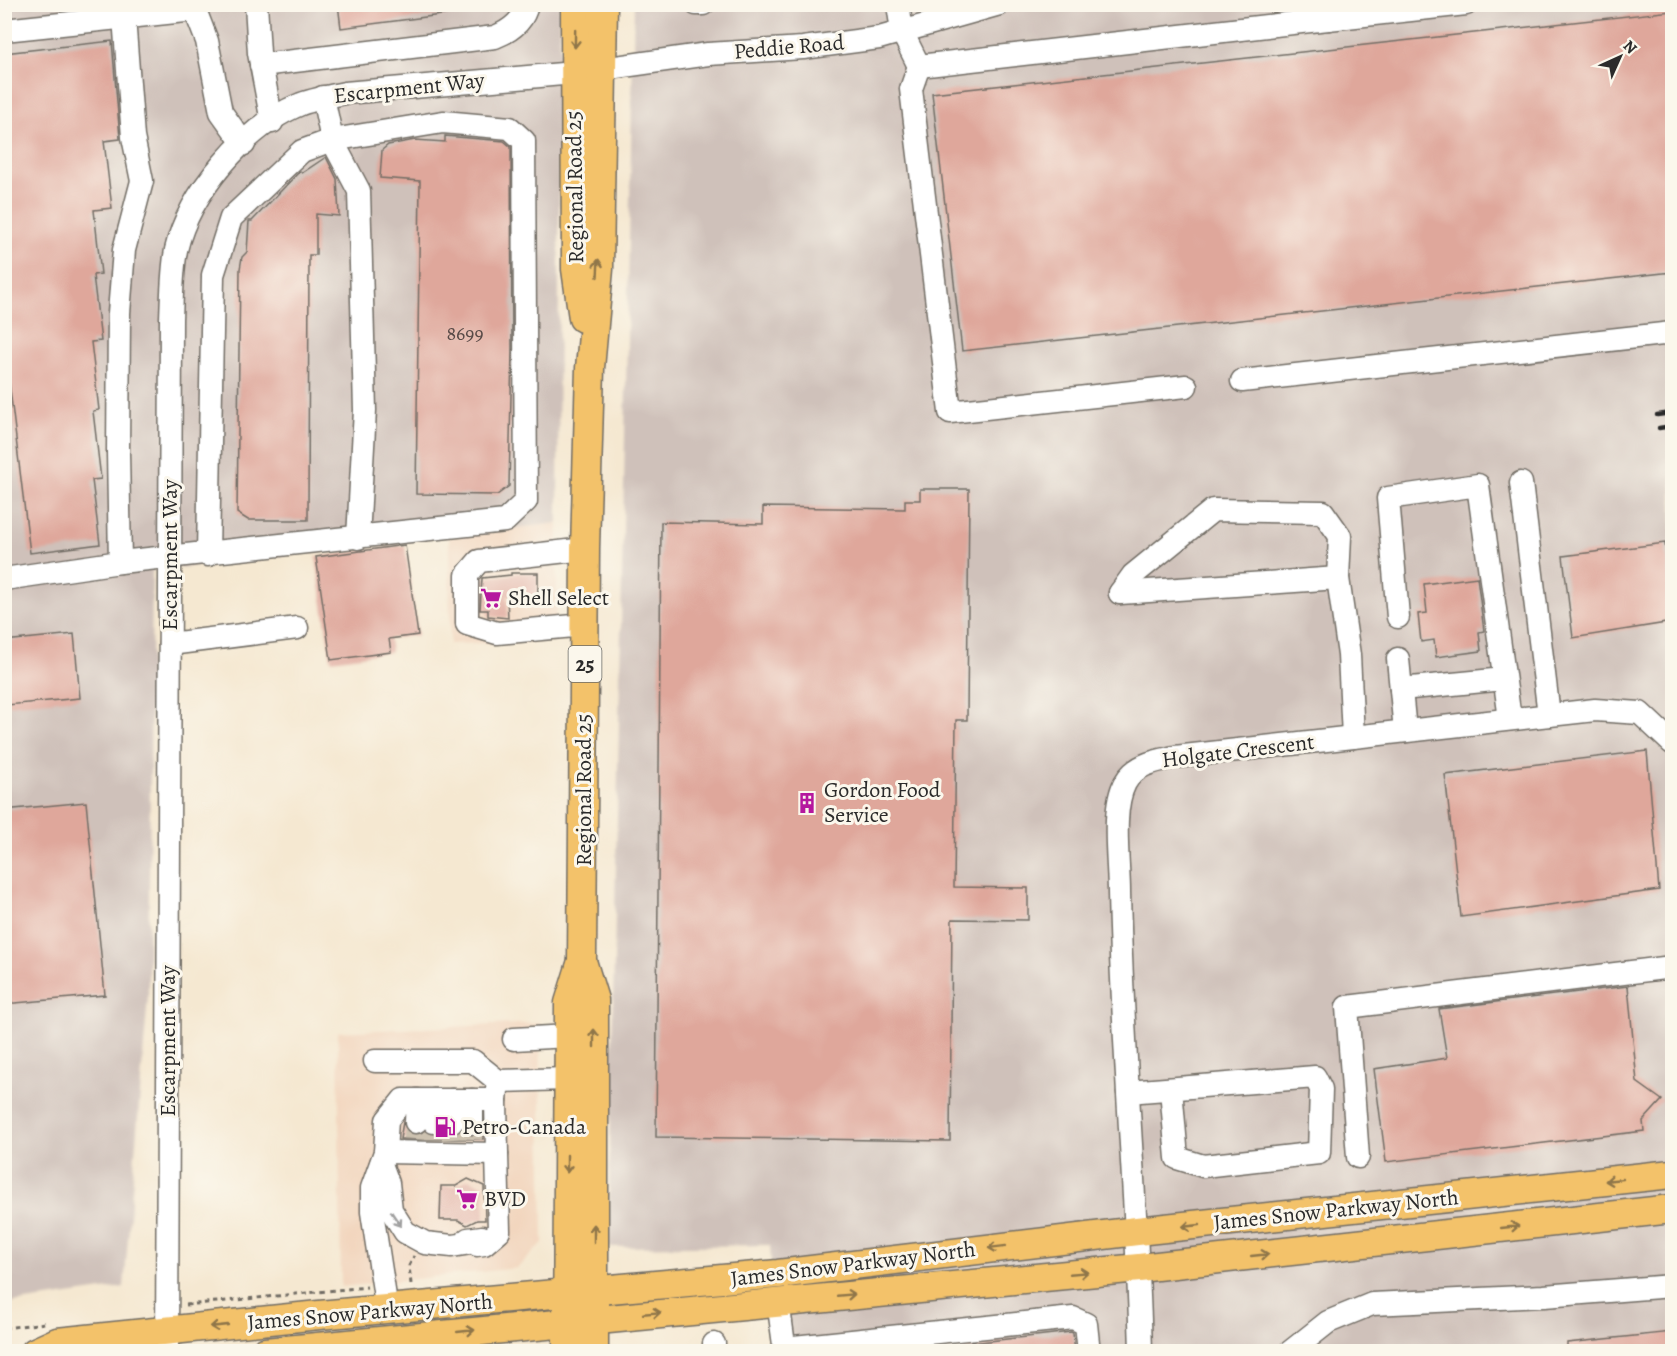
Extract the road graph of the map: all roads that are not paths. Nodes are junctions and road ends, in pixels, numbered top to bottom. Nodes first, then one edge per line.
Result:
1 (255, 4) edge
2 (527, 4) edge
3 (575, 4) edge
4 (603, 4) edge
5 (696, 4) edge
6 (704, 4) edge
7 (898, 4) edge
8 (1000, 4) edge
9 (1466, 4) edge
10 (197, 7) edge
11 (1391, 9) edge
12 (1326, 12) edge
13 (124, 17) junction
14 (4, 30) edge
15 (902, 32) junction
16 (261, 65) junction
17 (919, 66) junction
18 (602, 69) junction
19 (574, 73) junction
20 (322, 97) junction
21 (272, 122) junction
22 (332, 140) junction
23 (244, 144) junction
24 (1672, 333) edge
25 (590, 368) junction
26 (1242, 381) dead end
27 (1186, 386) dead end
28 (1521, 483) dead end
29 (358, 538) junction
30 (585, 549) junction
31 (208, 555) junction
32 (170, 559) junction
33 (120, 562) junction
34 (1338, 578) junction
35 (4, 579) edge
36 (1398, 617) dead end
37 (585, 625) junction
38 (297, 627) dead end
39 (170, 644) junction
40 (1398, 659) dead end
41 (1504, 679) junction
42 (1401, 689) junction
43 (1549, 715) junction
44 (1510, 719) junction
45 (1405, 731) junction
46 (1353, 737) junction
47 (1672, 742) edge
48 (582, 961) junction
49 (1672, 967) edge
50 (569, 1036) junction
51 (514, 1039) dead end
52 (375, 1061) dead end
53 (567, 1080) junction
54 (1172, 1089) junction
55 (497, 1090) junction
56 (1128, 1092) junction
57 (444, 1100) junction
58 (443, 1138) junction
59 (497, 1154) junction
60 (1358, 1157) dead end
61 (383, 1158) junction
62 (1672, 1174) edge
63 (1672, 1209) edge
64 (1138, 1250) junction
65 (1672, 1286) edge
66 (778, 1301) junction
67 (580, 1306) junction
68 (387, 1310) junction
69 (167, 1342) edge
70 (336, 1348) edge
71 (785, 1350) edge
72 (35, 1352) edge
73 (265, 1352) edge
74 (567, 1352) edge
75 (594, 1352) edge
76 (1089, 1352) edge
77 (1141, 1352) edge
78 (1290, 1352) edge

1 - 16 street
2 - 16 street
3 -> 19 main road, Regional Road 25 / 25
4 - 18 main road, Regional Road 25 / 25
5 - 6 street
7 - 15 street
8 - 15 street, Peddie Road
9 - 11 street
10 - 13 street
10 - 23 street
11 - 12 street
12 - 17 street
13 - 14 street
13 - 33 street
15 - 17 street
15 - 18 street, Peddie Road
16 - 21 street
17 - 27 street
18 - 19 street, Peddie Road
25 -> 18 main road, Regional Road 25 / 25
19 - 20 street, Escarpment Way
19 - 25 main road, Regional Road 25 / 25
20 - 21 street, Escarpment Way
20 - 22 street
21 - 23 street, Escarpment Way
22 - 29 street
22 - 29 street
22 - 31 street
23 - 32 street, Escarpment Way
24 - 26 street
25 - 30 main road, Regional Road 25 / 25
28 - 43 street
29 - 31 street
30 - 37 main road, Regional Road 25 / 25
30 - 37 street
31 - 32 street
32 - 33 street
32 - 39 street, Escarpment Way
33 - 35 street
34 - 34 street
34 - 46 street
36 - 41 street
37 - 48 main road, Regional Road 25 / 25
38 - 39 street
39 - 69 street, Escarpment Way
40 - 42 street
41 - 42 street
41 - 44 street
42 - 45 street
43 - 44 street, Holgate Crescent
43 - 47 street, Holgate Crescent
44 - 45 street, Holgate Crescent
45 - 46 street, Holgate Crescent
46 - 56 street, Holgate Crescent
48 - 50 main road, Regional Road 25 / 25
67 -> 48 main road, Regional Road 25 / 25
49 - 60 street
50 - 51 street
50 - 53 main road, Regional Road 25 / 25
52 - 55 street
53 - 55 street
53 -> 67 main road, Regional Road 25 / 25
54 - 54 street
54 - 56 street
55 - 57 street
55 - 59 street
56 - 64 street, Holgate Crescent
57 - 58 street
57 - 58 street
57 - 61 street
58 - 59 street
58 - 61 street
61 -> 59 street
61 - 68 street
62 -> 64 main road, James Snow Parkway North
64 -> 63 main road, James Snow Parkway North
66 -> 64 main road, James Snow Parkway North
64 -> 67 main road, James Snow Parkway North
64 - 77 street, Holgate Crescent
65 - 78 street
67 -> 66 main road, James Snow Parkway North
66 - 71 street
67 - 68 main road, James Snow Parkway North
70 -> 67 main road, James Snow Parkway North
67 - 74 main road, Regional Road 25 / 25
67 - 75 main road, Regional Road 25 / 25
68 -> 69 main road, James Snow Parkway North
69 - 72 main road, James Snow Parkway North
70 - 73 main road, James Snow Parkway North
71 - 76 street

